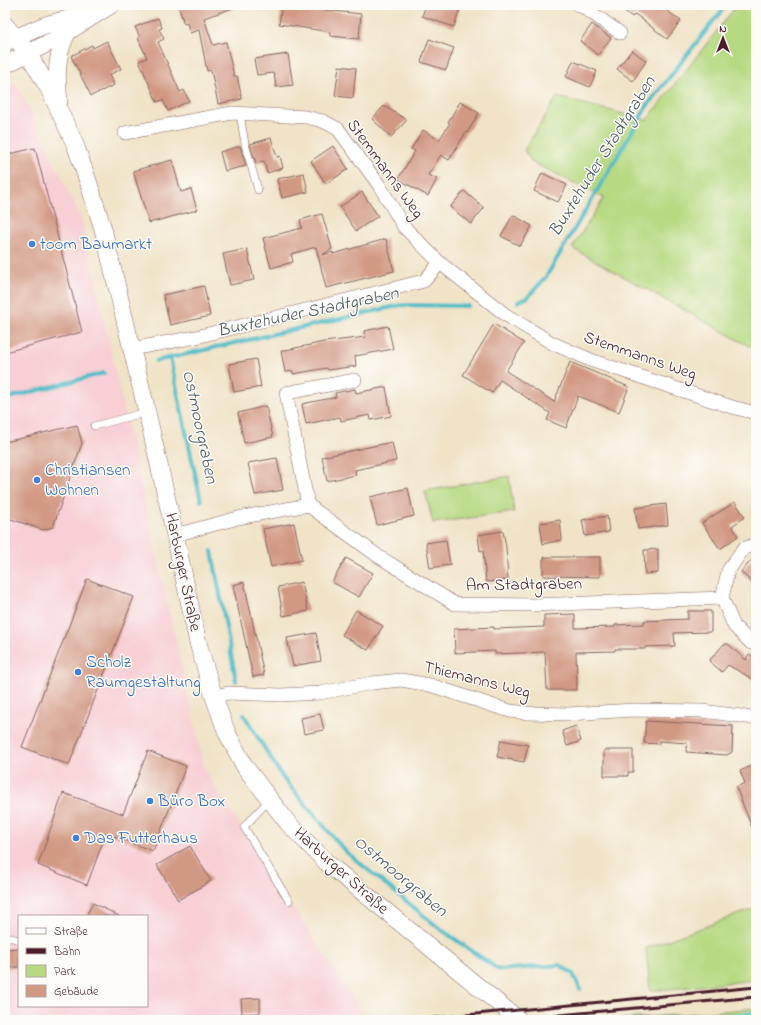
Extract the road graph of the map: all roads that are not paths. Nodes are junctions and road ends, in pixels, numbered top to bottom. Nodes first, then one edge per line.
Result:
1 (578, 5) edge
2 (108, 7) edge
3 (66, 33) junction
4 (620, 33) dead end
5 (8, 35) edge
6 (28, 53) junction
7 (5, 65) edge
8 (60, 111) junction
9 (240, 114) junction
10 (125, 133) dead end
11 (258, 190) dead end
12 (440, 264) junction
13 (131, 350) junction
14 (355, 380) dead end
15 (147, 412) junction
16 (756, 413) edge
17 (94, 426) dead end
18 (308, 505) junction
19 (175, 535) junction
20 (756, 544) edge
21 (722, 598) junction
22 (756, 644) edge
23 (214, 697) junction
24 (756, 719) edge
25 (270, 799) junction
26 (289, 901) dead end
27 (5, 936) edge
28 (18, 940) edge
29 (519, 1020) edge

1 - 4 street
2 - 3 street
2 - 5 street
3 - 6 street
3 - 8 street
5 - 6 street, Harburger Straße
6 - 7 street
6 - 8 street, Harburger Straße
8 - 13 street, Harburger Straße
9 - 10 street, Stemmanns Weg
9 - 11 lane
9 - 12 street, Stemmanns Weg
12 - 13 street
12 - 16 street, Stemmanns Weg
13 - 15 street, Harburger Straße
14 - 18 street
15 - 17 lane
15 - 19 street, Harburger Straße
18 - 19 street
18 - 21 street, Am Stadtgraben
19 - 23 street, Harburger Straße
20 - 21 street
21 - 22 street
23 - 24 street, Thiemanns Weg
23 - 25 street, Harburger Straße
25 - 26 lane
25 - 29 street, Harburger Straße
27 - 28 lane

